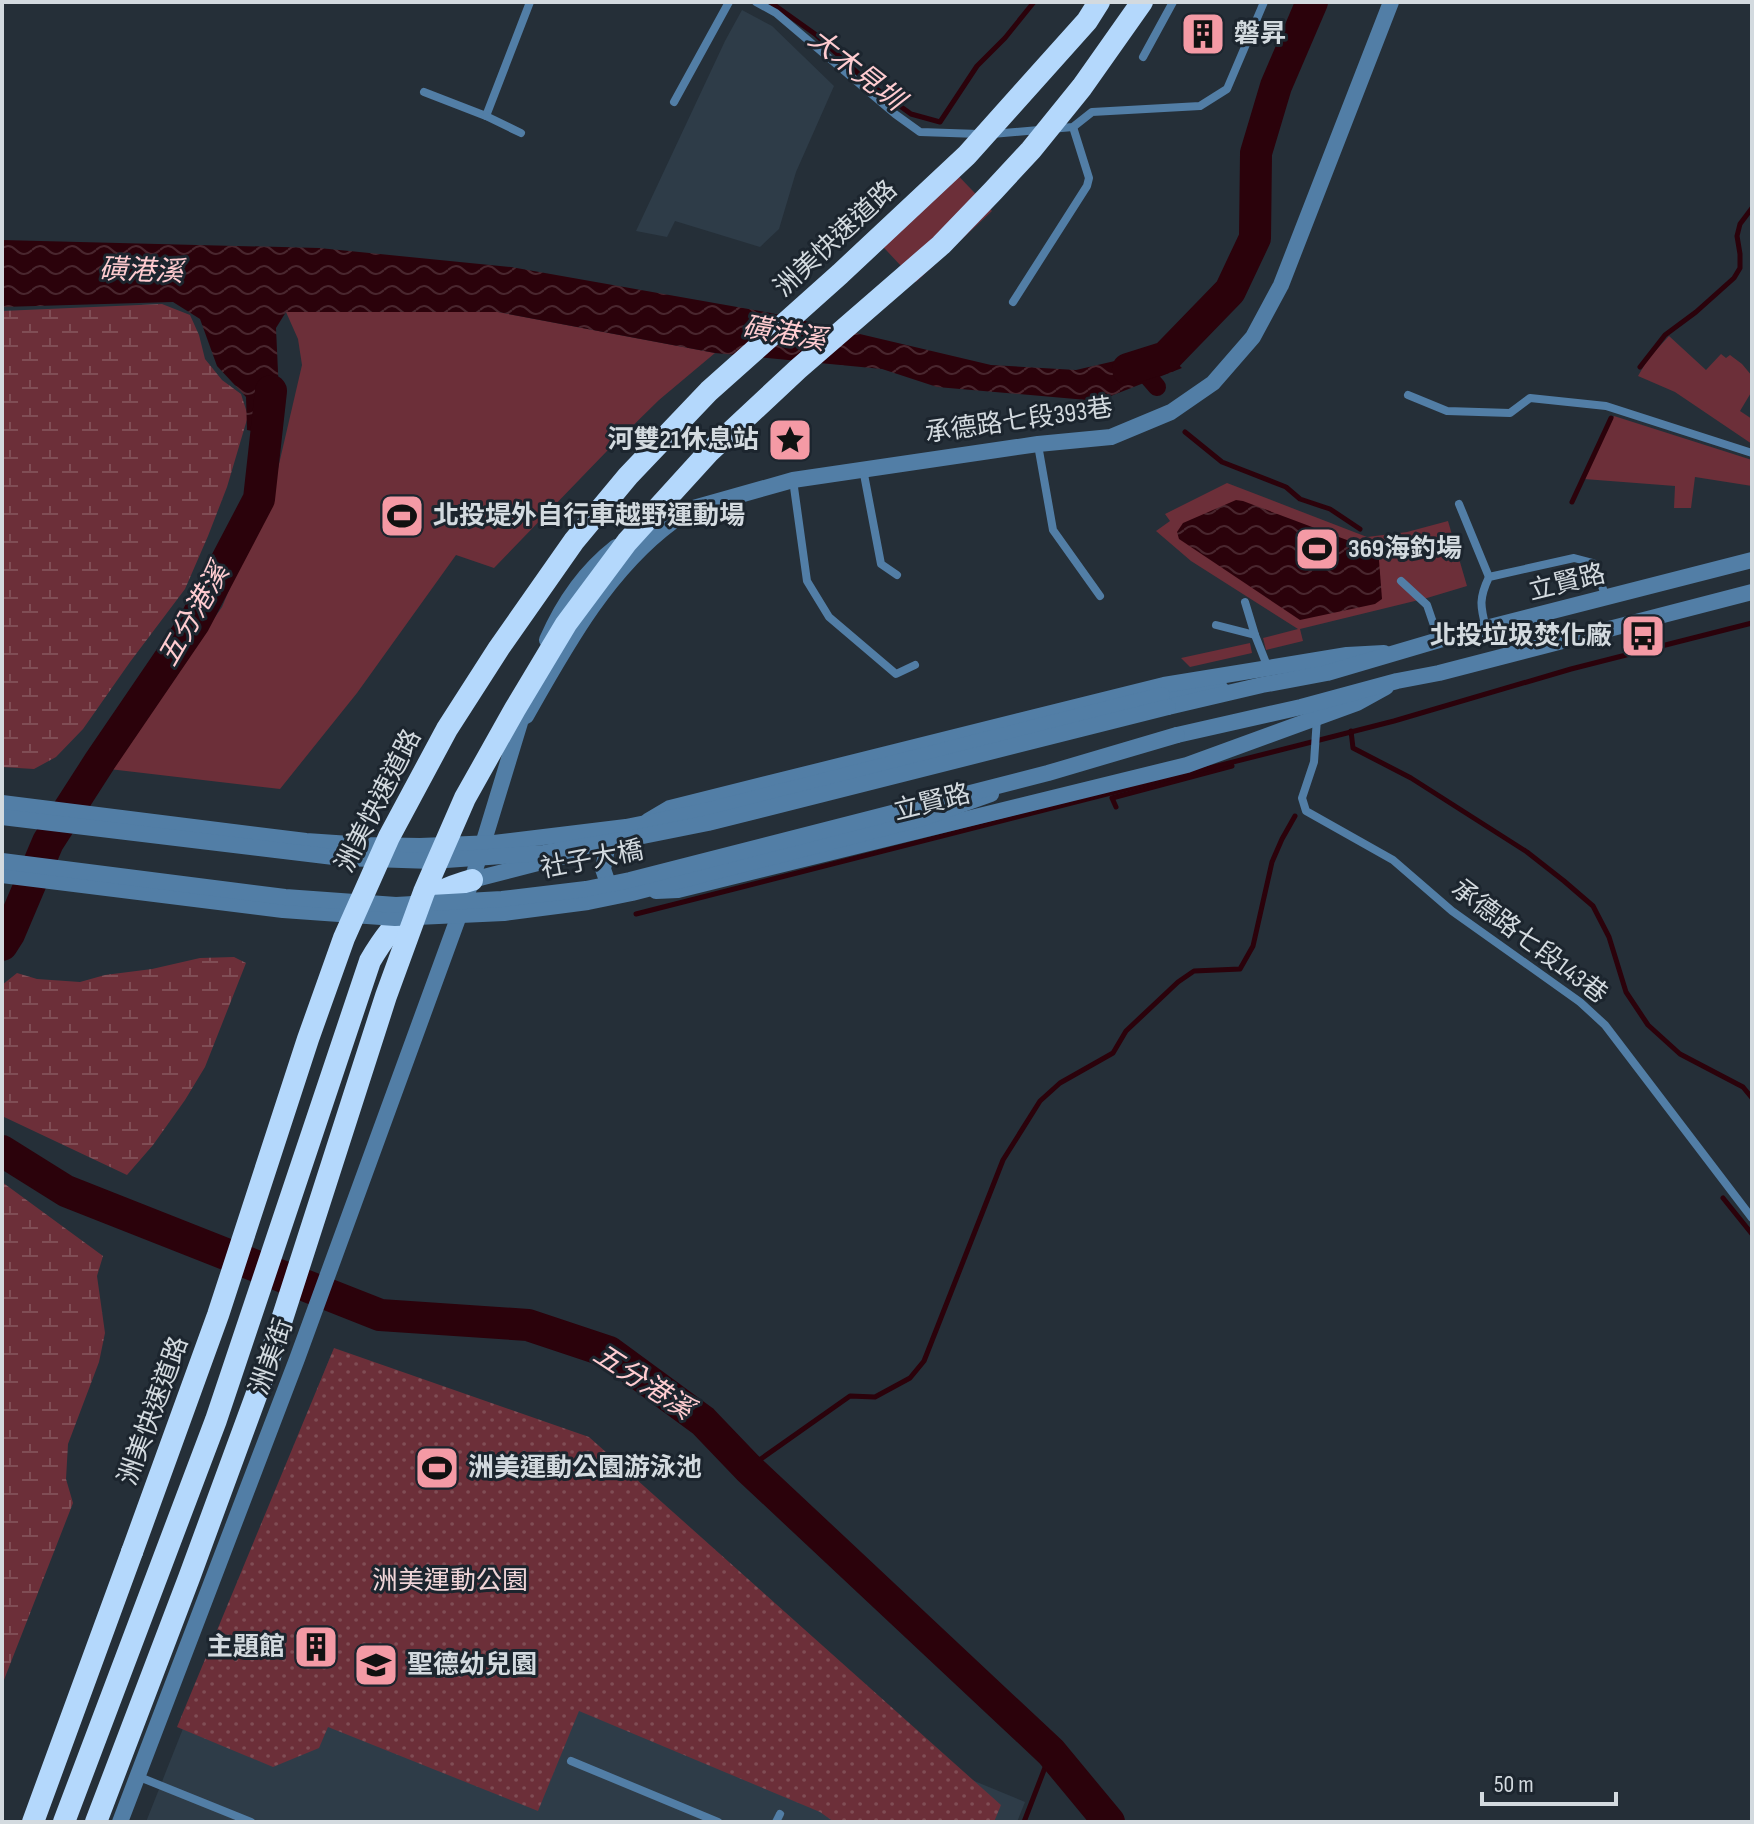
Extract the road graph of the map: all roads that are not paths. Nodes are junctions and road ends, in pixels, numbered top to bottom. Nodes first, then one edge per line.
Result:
1 (530, 2) edge
2 (729, 2) edge
3 (756, 2) edge
4 (1099, 2) edge
5 (1142, 2) edge
6 (1173, 2) edge
7 (1264, 2) edge
8 (1391, 2) edge
9 (1143, 57) dead end
10 (424, 92) dead end
11 (674, 102) dead end
12 (486, 116) junction
13 (1073, 127) junction
14 (521, 133) dead end
15 (1013, 302) dead end
16 (1408, 395) dead end
17 (1038, 444) junction
18 (1752, 453) edge
19 (863, 468) junction
20 (793, 480) junction
21 (1459, 504) dead end
22 (690, 509) junction
23 (1752, 560) edge
24 (897, 575) dead end
25 (1489, 577) junction
26 (1401, 581) dead end
27 (1752, 592) edge
28 (1100, 596) dead end
29 (1598, 600) junction
30 (1245, 602) dead end
31 (1216, 625) dead end
32 (1486, 628) junction
33 (1599, 632) junction
34 (1255, 635) junction
35 (1439, 640) junction
36 (1394, 653) junction
37 (915, 665) dead end
38 (1268, 668) junction
39 (1397, 681) junction
40 (1165, 701) junction
41 (1317, 718) junction
42 (517, 731) junction
43 (1177, 735) joint
44 (1048, 773) junction
45 (2, 803) edge
46 (2, 817) edge
47 (608, 844) junction
48 (2, 861) edge
49 (2, 875) edge
50 (472, 880) junction
51 (612, 895) junction
52 (463, 906) junction
53 (351, 1014) junction
54 (1752, 1218) edge
55 (571, 1761) dead end
56 (137, 1776) junction
57 (33, 1822) edge
58 (64, 1822) edge
59 (96, 1822) edge
60 (120, 1822) edge
61 (251, 1822) edge
62 (718, 1822) edge

1 - 12 lane
2 - 11 lane
3 - 13 lane
4 - 57 highway, 洲美快速道路, bridge
5 - 59 highway, bridge
6 - 9 lane
7 - 13 lane
8 - 17 street, 承德路七段393巷
10 - 12 lane
12 - 14 lane
13 - 15 lane
16 - 18 lane
17 - 19 street, 承德路七段393巷
17 - 28 lane
19 - 20 street, 承德路七段393巷
19 - 24 lane
20 - 22 street, 承德路七段393巷
20 - 37 lane
21 - 25 lane
22 - 42 street, 承德路七段393巷
22 - 42 street, 承德路七段393巷
23 - 29 street, 立賢路
25 - 29 lane
25 - 32 lane
26 - 35 lane
27 - 33 street, 立賢路
29 - 32 street, 立賢路
29 - 33 street
30 - 34 lane
31 - 34 lane
32 - 35 street, 立賢路
33 - 39 street, 立賢路
34 - 38 lane
35 - 36 street, 立賢路
36 - 38 street, 立賢路
36 - 40 street, 立賢路
38 - 47 street, 立賢路
39 - 41 street, 立賢路
39 - 43 street, 立賢路
40 - 45 street, bridge
40 - 46 street, 社子大橋, bridge
41 - 51 street, 立賢路
41 - 54 lane, 承德路七段143巷
42 - 50 street, 承德路七段393巷
43 - 44 street, 社子大橋, bridge
44 - 48 street, 社子大橋, bridge
44 - 49 street, bridge
47 - 50 street, 立賢路
47 - 51 street
50 - 52 street, 承德路七段393巷
50 - 53 highway
51 - 52 street, 立賢路
52 - 53 highway
52 - 56 street, 洲美街
53 - 58 highway
55 - 62 lane
56 - 60 street, 洲美街
56 - 61 lane

